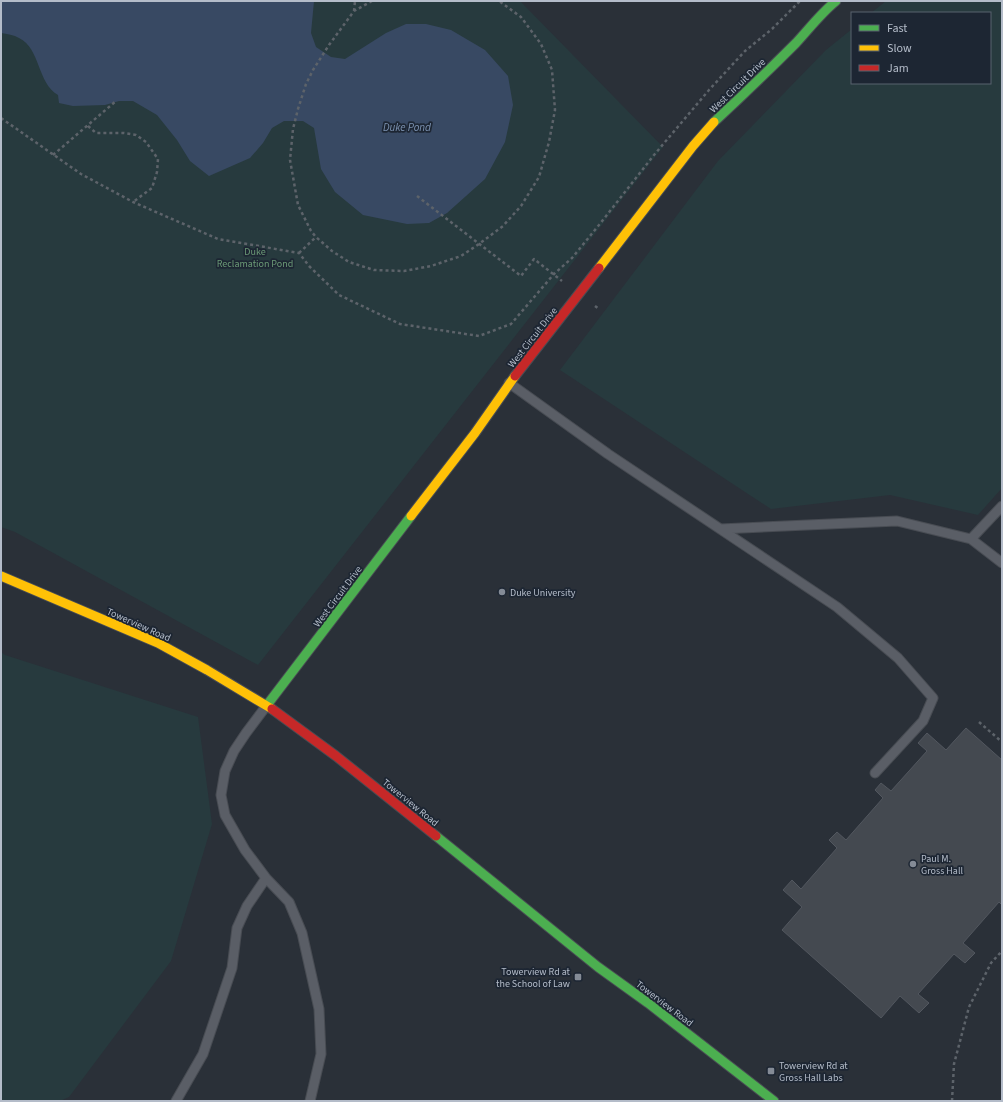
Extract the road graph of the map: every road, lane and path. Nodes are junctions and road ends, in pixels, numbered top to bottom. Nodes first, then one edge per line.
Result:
1 (355, 1) edge
2 (372, 1) edge
3 (498, 1) edge
4 (836, 1) edge
5 (354, 11) junction
6 (116, 101) dead end
7 (1, 118) edge
8 (88, 126) junction
9 (53, 156) junction
10 (417, 196) dead end
11 (133, 202) junction
12 (316, 237) junction
13 (479, 244) junction
14 (299, 253) junction
15 (509, 383) junction
16 (1002, 506) edge
17 (720, 529) junction
18 (971, 539) junction
19 (1002, 563) edge
20 (1, 576) edge
21 (267, 705) junction
22 (979, 722) dead end
23 (1002, 742) edge
24 (875, 773) dead end
25 (266, 878) junction
26 (1002, 951) edge
27 (176, 1101) edge
28 (310, 1101) edge
29 (774, 1101) edge
30 (952, 1101) edge

1 - 5 path
2 - 5 path
3 - 13 path
4 - 15 street, West Circuit Drive
5 - 12 path
6 - 8 path
7 - 9 path
8 - 9 path
8 - 11 path
9 - 11 path
10 - 13 path
11 - 14 path
12 - 13 path
12 - 14 path
13 - 14 path
15 - 17 lane
15 - 21 street, West Circuit Drive
16 - 18 lane
17 - 18 lane
17 - 24 lane
18 - 19 lane
20 - 21 street, Towerview Road
21 - 25 lane
21 - 29 street, Towerview Road
22 - 23 path
25 - 27 lane
25 - 28 lane
26 - 30 path

